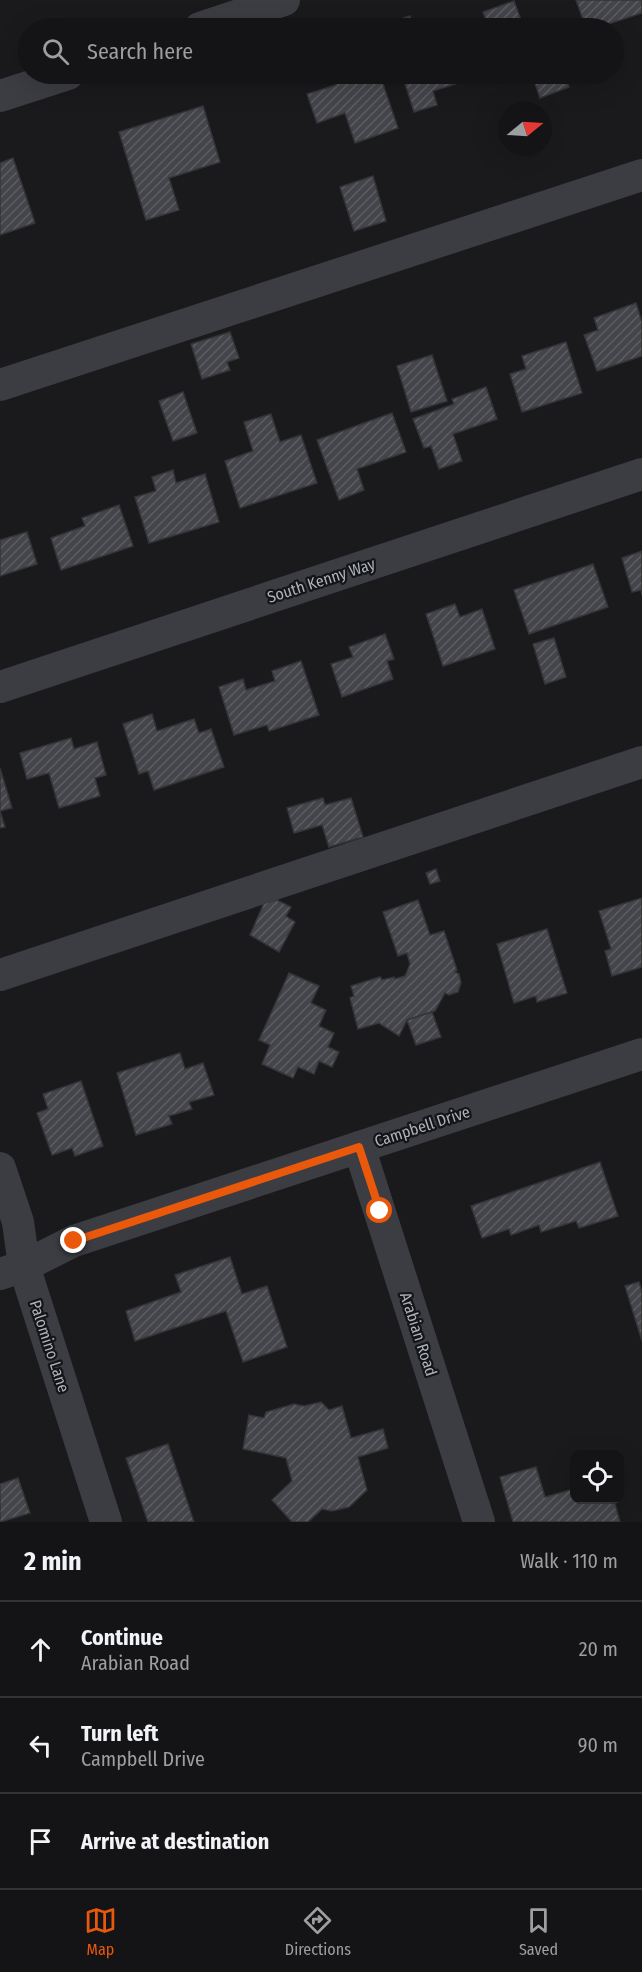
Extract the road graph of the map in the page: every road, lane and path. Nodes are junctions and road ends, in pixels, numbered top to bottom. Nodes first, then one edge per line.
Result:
1 (284, 0) edge
2 (230, 18) edge
3 (37, 84) edge
4 (0, 96) edge
5 (642, 175) edge
6 (0, 385) edge
7 (642, 474) edge
8 (0, 687) edge
9 (642, 762) edge
10 (0, 975) edge
11 (642, 1054) edge
12 (359, 1147) junction
13 (0, 1168) edge
14 (12, 1270) edge
15 (106, 1522) edge
16 (479, 1522) edge

1 - 2 street
3 - 4 street
5 - 6 street
7 - 8 street, South Kenny Way
9 - 10 street
11 - 12 street, Campbell Drive
12 - 14 street, Campbell Drive
12 - 16 street, Arabian Road
13 - 14 street, Palomino Lane
14 - 15 street, Palomino Lane

